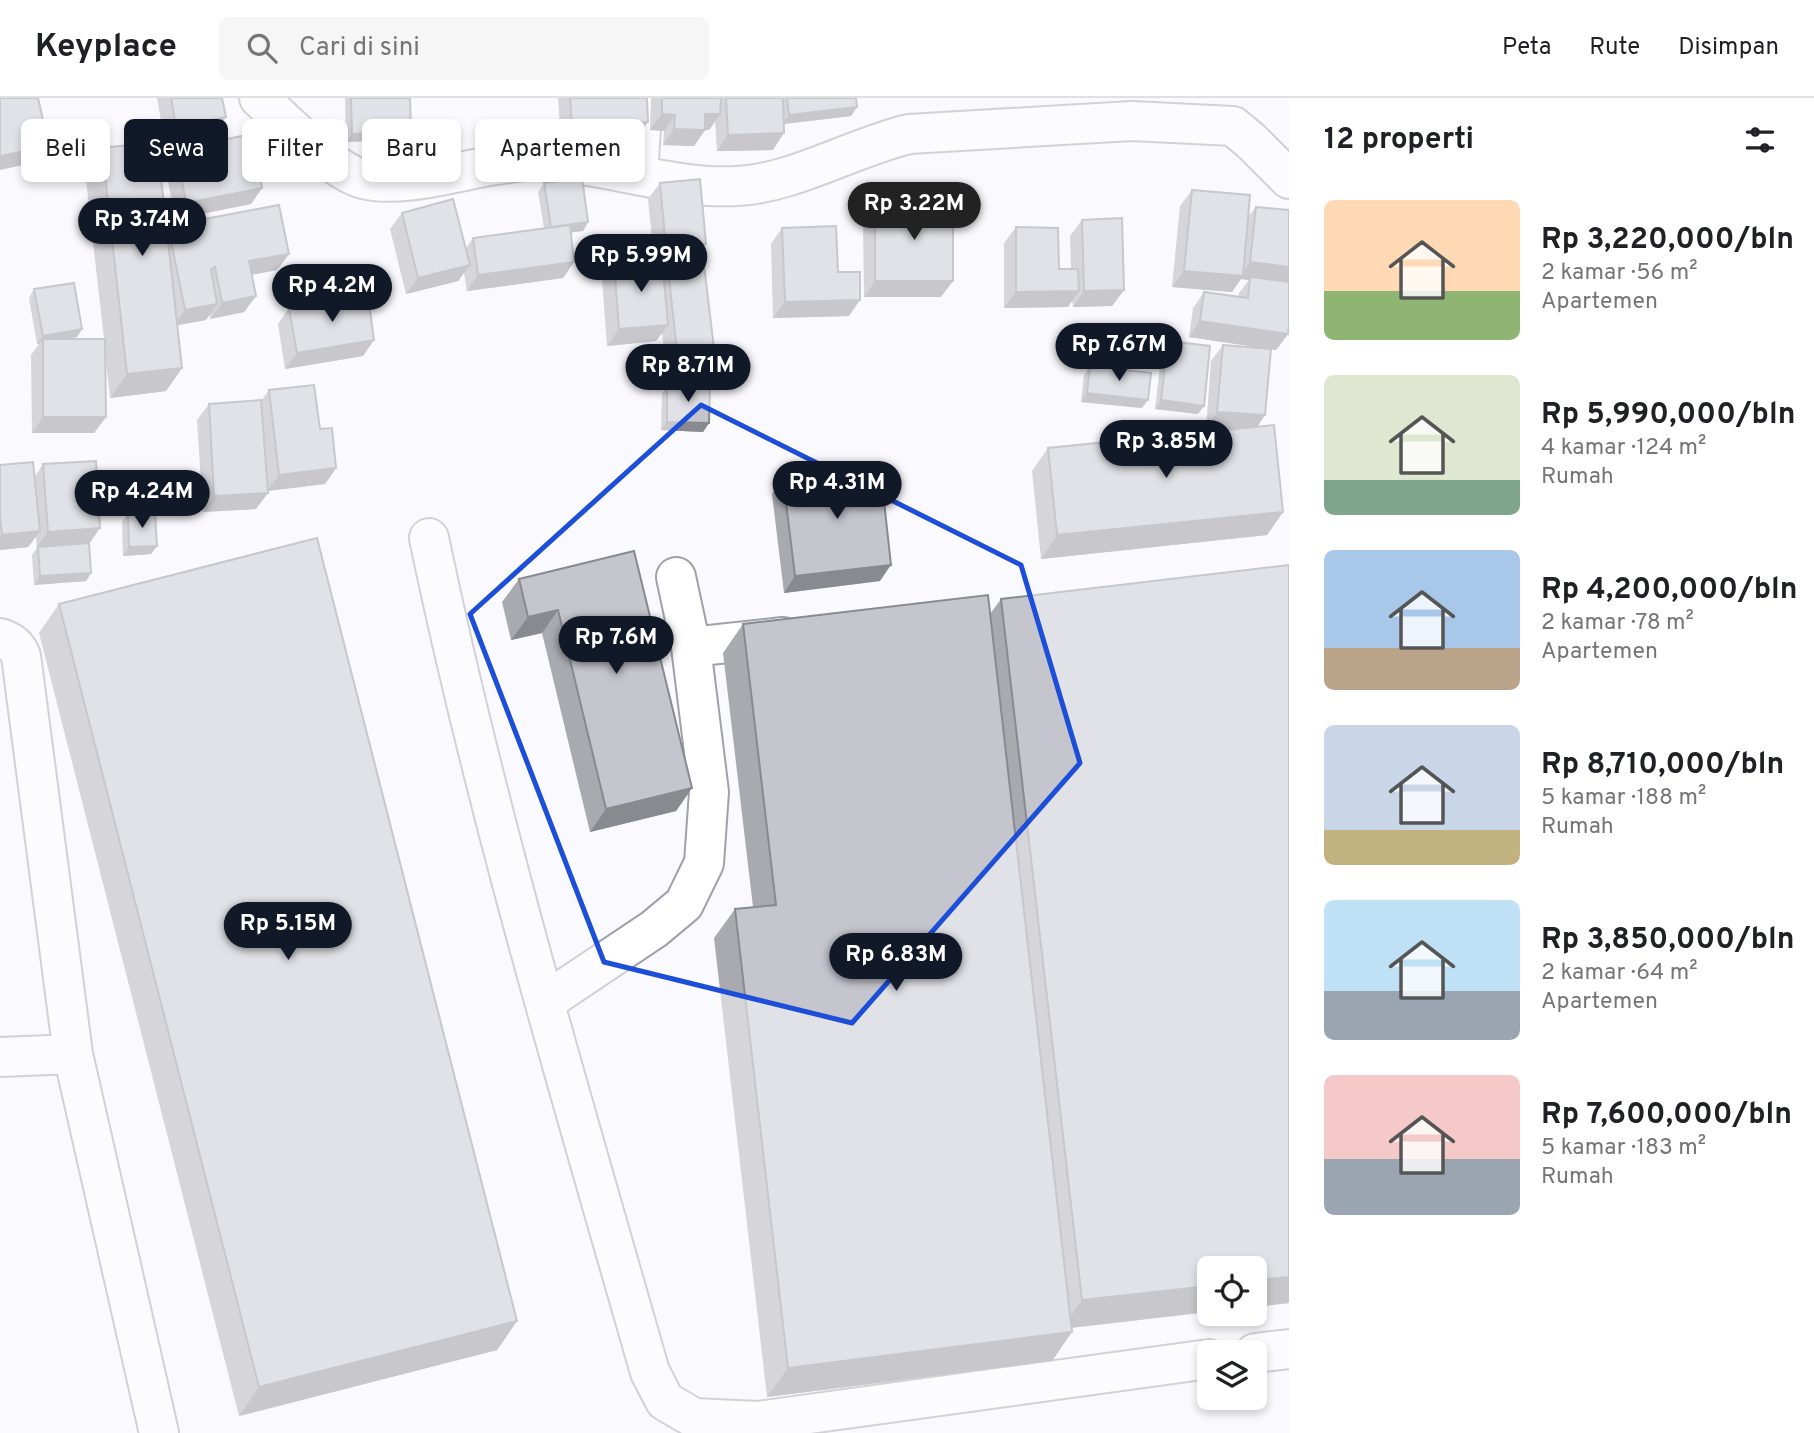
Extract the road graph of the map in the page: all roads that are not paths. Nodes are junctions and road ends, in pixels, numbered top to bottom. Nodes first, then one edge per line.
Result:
1 (259, 98) edge
2 (643, 98) edge
3 (1130, 109) edge
4 (1231, 112) edge
5 (642, 119) edge
6 (475, 170) edge
7 (645, 176) edge
8 (1289, 179) edge
9 (429, 538) dead end
10 (677, 576) dead end
11 (816, 633) edge
12 (0, 638) edge
13 (691, 647) junction
14 (545, 1002) junction
15 (73, 1055) junction
16 (0, 1056) edge
17 (1289, 1349) edge
18 (1267, 1352) edge
19 (1197, 1361) edge
20 (159, 1433) edge

1 - 6 street
2 - 5 street
3 - 4 street
3 - 7 street
4 - 8 street
9 - 14 street
10 - 13 street
11 - 13 street
12 - 15 street
13 - 14 street
14 - 19 street
15 - 16 street
15 - 20 street
17 - 18 street

